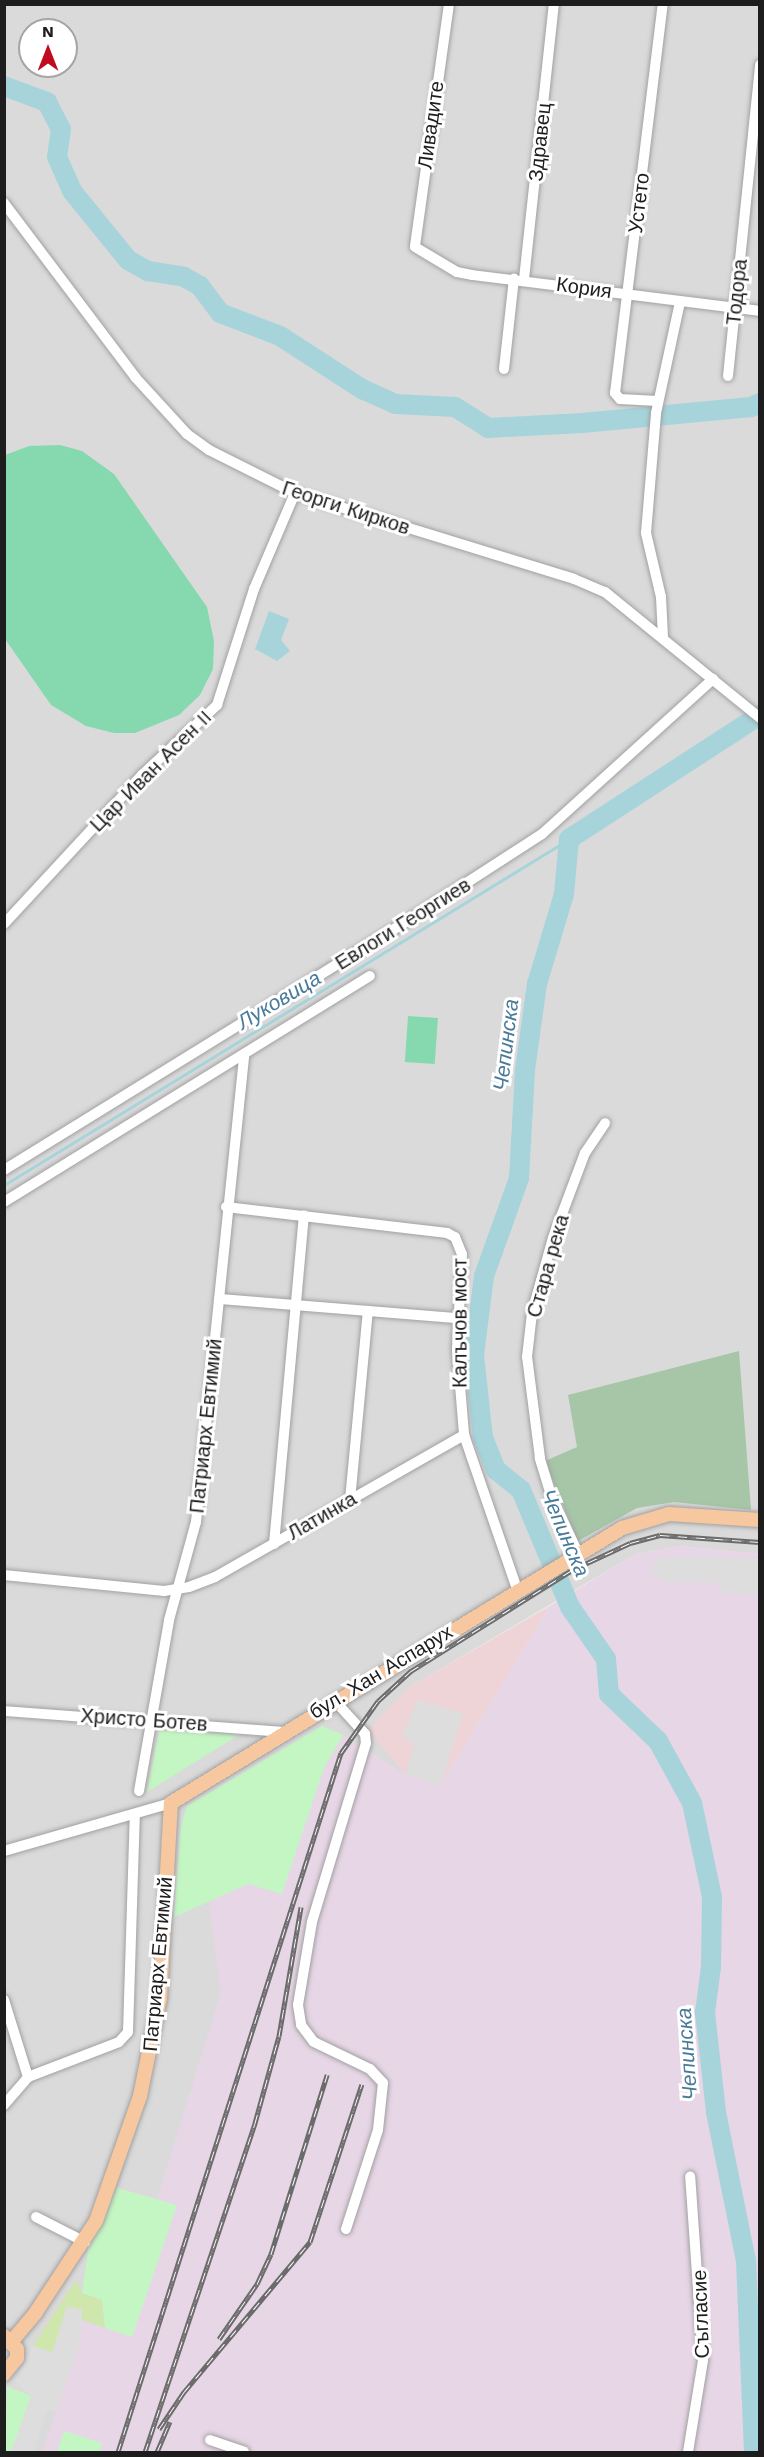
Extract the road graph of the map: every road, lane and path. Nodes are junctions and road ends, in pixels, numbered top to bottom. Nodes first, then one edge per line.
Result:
1 (449, 4) edge
2 (554, 4) edge
3 (663, 4) edge
4 (759, 65) edge
5 (756, 126) edge
6 (4, 203) edge
7 (415, 247) joint
8 (519, 279) junction
9 (628, 294) junction
10 (680, 302) junction
11 (736, 309) junction
12 (759, 311) edge
13 (504, 369) dead end
14 (728, 376) dead end
15 (658, 401) junction
16 (296, 493) junction
17 (663, 637) junction
18 (713, 679) junction
19 (759, 718) edge
20 (4, 924) edge
21 (370, 976) dead end
22 (244, 1056) junction
23 (605, 1123) dead end
24 (4, 1170) edge
25 (4, 1202) edge
26 (226, 1208) junction
27 (304, 1215) junction
28 (219, 1299) junction
29 (296, 1305) junction
30 (369, 1311) junction
31 (456, 1318) junction
32 (464, 1435) junction
33 (350, 1500) junction
34 (759, 1520) edge
35 (274, 1544) junction
36 (572, 1557) junction
37 (4, 1575) edge
38 (517, 1589) junction
39 (176, 1590) junction
40 (334, 1700) junction
41 (4, 1711) edge
42 (152, 1719) junction
43 (282, 1732) junction
44 (139, 1791) dead end
45 (171, 1803) junction
46 (135, 1814) junction
47 (4, 1851) edge
48 (6, 2000) edge
49 (28, 2077) junction
50 (4, 2105) edge
51 (690, 2176) dead end
52 (36, 2217) dead end
53 (346, 2229) dead end
54 (85, 2242) junction
55 (8, 2338) edge
56 (4, 2373) edge
57 (210, 2440) dead end
58 (244, 2452) edge
59 (688, 2452) edge

1 - 7 street, Ливадите
2 - 8 street, Здравец
3 - 9 street, Устето
4 - 5 street, Тодора
5 - 11 street, Тодора
6 - 16 street, Георги Кирков
7 - 8 street, Кория
8 - 9 street, Кория
8 - 13 street, Здравец
9 - 10 street, Кория
9 - 15 street, Устето
10 - 11 street, Кория
10 - 15 street
11 - 12 street, Кория
11 - 14 street, Тодора
15 - 17 street
16 - 17 street, Георги Кирков
16 - 20 street, Цар Иван Асен II
17 - 18 street, Георги Кирков
18 - 19 street, Георги Кирков
18 - 24 street, Евлоги Георгиев
21 - 22 street, Евлоги Георгиев
22 - 25 street, Евлоги Георгиев
22 - 26 street, Патриарх Евтимий
23 - 36 street, Стара река
26 - 27 street
26 - 28 street, Патриарх Евтимий
27 - 29 street
27 - 31 street, Калъчов мост
28 - 29 street
28 - 39 street, Патриарх Евтимий
29 - 30 street
29 - 35 street
30 - 31 street
30 - 33 street
31 - 32 street, Калъчов мост
32 - 33 street, Латинка
32 - 38 street, Калъчов мост
33 - 35 street, Латинка
34 - 36 main road, бул. Хан Аспарух
35 - 39 street, Латинка
36 - 38 main road, бул. Хан Аспарух
37 - 39 street
38 - 40 main road, бул. Хан Аспарух
39 - 42 street, Патриарх Евтимий
40 - 43 main road, бул. Хан Аспарух
40 - 53 street
41 - 42 street, Христо Ботев
42 - 43 street, Христо Ботев
42 - 44 street, Патриарх Евтимий
43 - 45 main road, бул. Хан Аспарух
45 - 46 street, бул. Хан Аспарух
45 - 54 main road, Патриарх Евтимий
46 - 47 street, бул. Хан Аспарух
46 - 49 street, Патриарх Евтимий
48 - 49 street
49 - 50 street
51 - 59 street, Съгласие
52 - 54 street
54 - 55 main road, Патриарх Евтимий
55 - 56 main road
57 - 58 street

